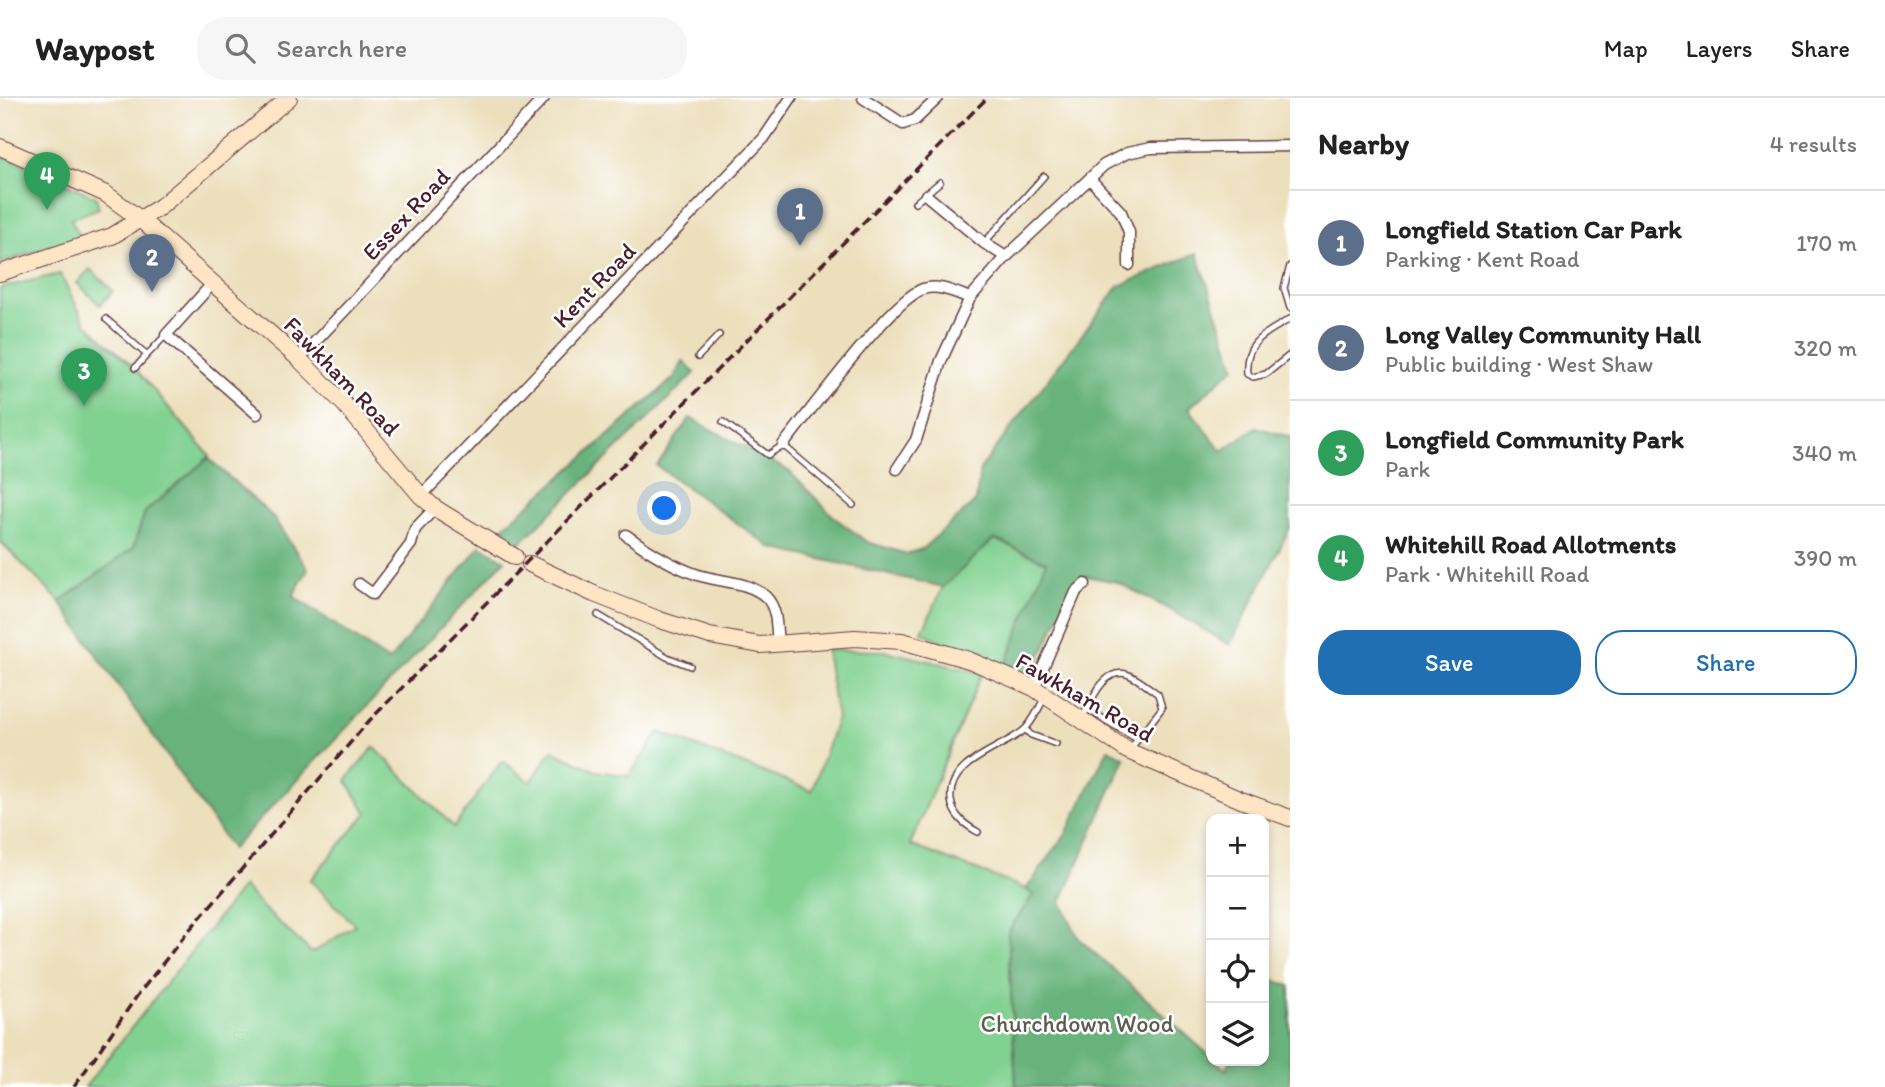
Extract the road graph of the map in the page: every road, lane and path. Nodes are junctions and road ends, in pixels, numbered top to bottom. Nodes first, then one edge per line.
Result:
1 (289, 98) edge
2 (544, 98) edge
3 (791, 98) edge
4 (863, 98) edge
5 (938, 98) edge
6 (1290, 146) edge
7 (0, 147) edge
8 (1044, 176) dead end
9 (1090, 179) junction
10 (940, 182) dead end
11 (926, 195) junction
12 (915, 203) dead end
13 (140, 219) junction
14 (984, 243) junction
15 (1006, 257) junction
16 (1129, 265) dead end
17 (1290, 266) edge
18 (0, 273) edge
19 (212, 284) junction
20 (970, 298) junction
21 (1290, 308) edge
22 (106, 319) dead end
23 (1290, 319) edge
24 (166, 335) junction
25 (719, 335) dead end
26 (147, 355) junction
27 (1290, 355) edge
28 (698, 357) dead end
29 (299, 359) junction
30 (135, 368) dead end
31 (257, 414) dead end
32 (723, 422) dead end
33 (783, 445) junction
34 (897, 469) dead end
35 (421, 495) junction
36 (853, 505) dead end
37 (435, 508) junction
38 (626, 535) dead end
39 (359, 584) dead end
40 (1085, 584) dead end
41 (598, 615) dead end
42 (778, 644) junction
43 (690, 666) dead end
44 (1040, 692) junction
45 (1084, 714) junction
46 (1026, 730) junction
47 (1056, 744) dead end
48 (1133, 745) junction
49 (1290, 818) edge
50 (978, 832) dead end

1 - 13 street
2 - 29 street, Essex Road
3 - 35 street, Kent Road
4 - 5 street
6 - 9 street
7 - 13 street, Fawkham Road
8 - 14 lane
9 - 15 street
9 - 16 street
10 - 11 lane
11 - 12 lane
11 - 14 street
13 - 18 street
13 - 19 street, Fawkham Road
14 - 15 street
15 - 20 street
17 - 21 lane
19 - 24 street
19 - 29 street, Fawkham Road
20 - 33 street
20 - 34 street
22 - 26 lane
23 - 27 lane
24 - 26 lane
24 - 31 street
25 - 28 lane
26 - 30 lane
29 - 35 street, Fawkham Road
32 - 33 lane
33 - 36 lane
35 - 37 street, Fawkham Road
37 - 39 street
37 - 42 street, Fawkham Road
38 - 42 street
40 - 44 street
41 - 43 lane
42 - 44 street, Fawkham Road
44 - 45 street, Fawkham Road
44 - 46 lane
45 - 48 street, Fawkham Road
45 - 48 lane
46 - 47 lane
46 - 50 lane
48 - 49 street, Fawkham Road

